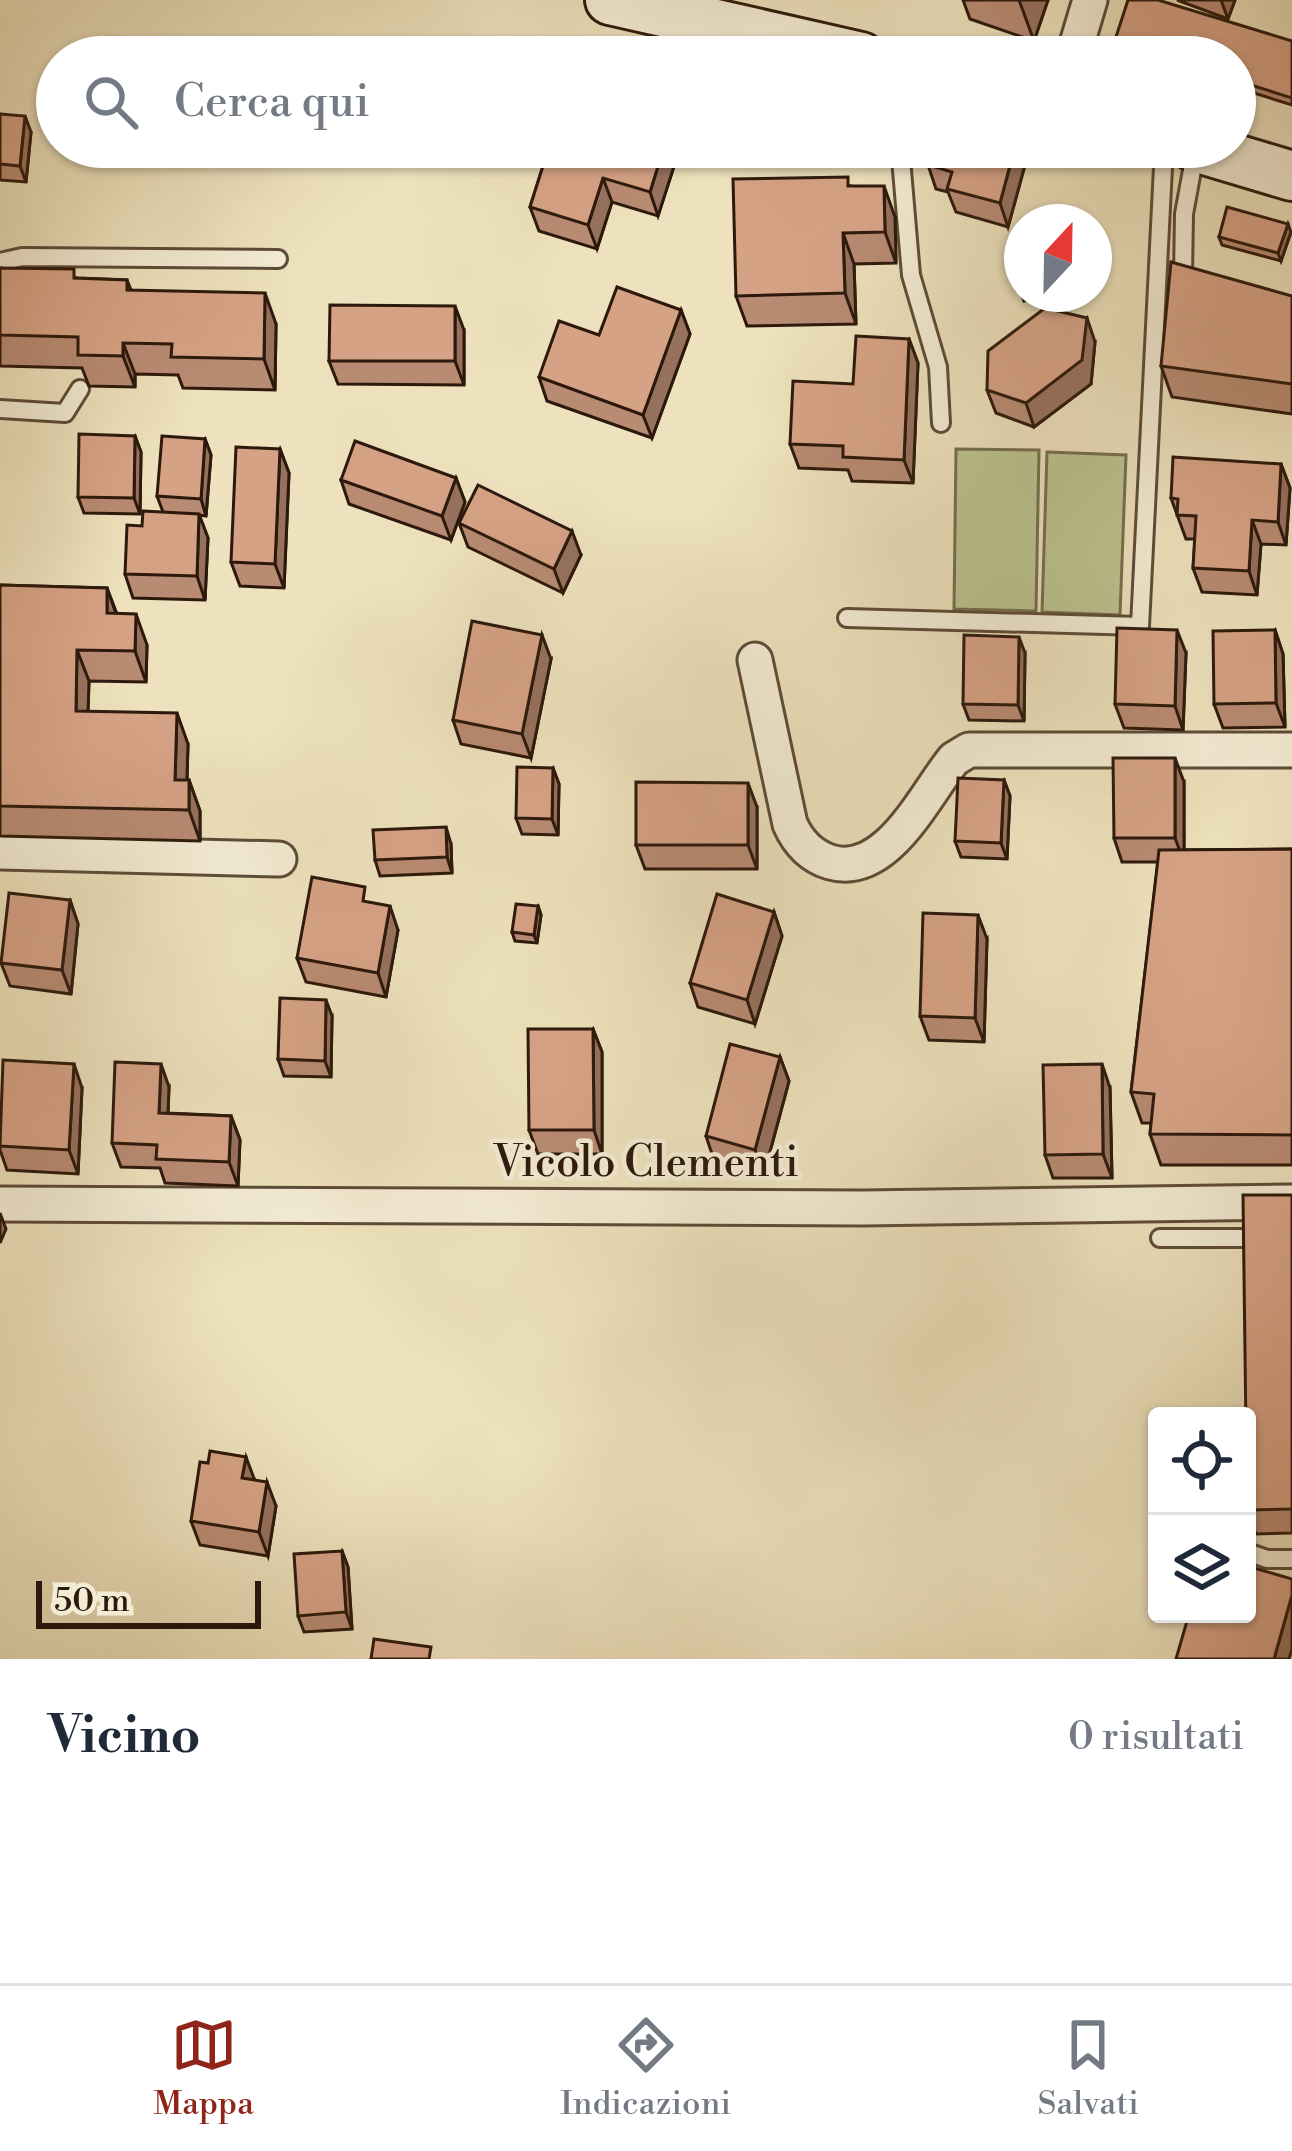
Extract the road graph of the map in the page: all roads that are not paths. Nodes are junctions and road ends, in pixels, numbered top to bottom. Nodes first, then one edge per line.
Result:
1 (610, 0) edge
2 (1090, 0) edge
3 (739, 36) edge
4 (1079, 36) edge
5 (1256, 165) edge
6 (902, 168) edge
7 (1163, 168) edge
8 (1192, 168) edge
9 (1292, 176) edge
10 (278, 259) dead end
11 (0, 262) edge
12 (1204, 281) edge
13 (80, 389) dead end
14 (0, 409) edge
15 (941, 423) dead end
16 (848, 618) dead end
17 (754, 660) dead end
18 (1292, 750) edge
19 (0, 852) edge
20 (278, 859) dead end
21 (1292, 1202) edge
22 (0, 1204) edge
23 (1160, 1238) dead end
24 (1253, 1238) edge
25 (1256, 1555) edge
26 (1292, 1559) edge

1 - 3 main road
2 - 4 street
5 - 9 main road
6 - 15 lane
7 - 16 lane
8 - 12 lane
10 - 11 lane
13 - 14 lane
17 - 18 street
19 - 20 street
21 - 22 street, Vicolo Clementi
23 - 24 lane
25 - 26 lane

